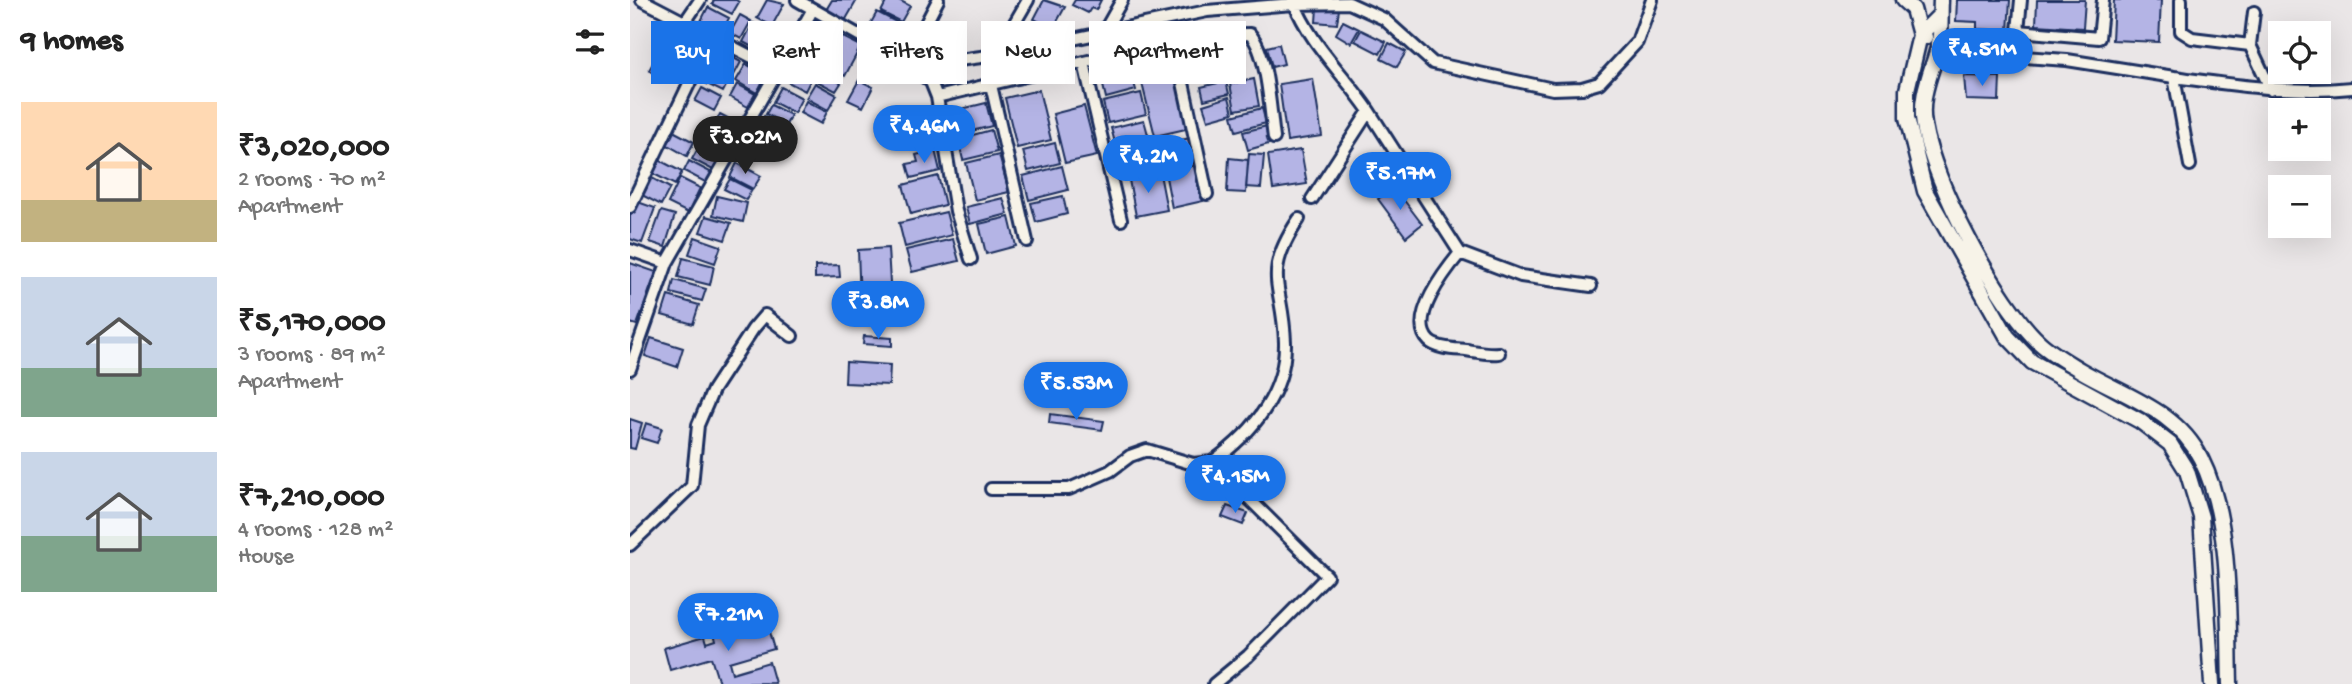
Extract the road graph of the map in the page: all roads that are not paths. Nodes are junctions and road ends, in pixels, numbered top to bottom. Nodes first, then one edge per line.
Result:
1 (642, 0) edge
2 (700, 0) edge
3 (797, 0) edge
4 (938, 0) edge
5 (1028, 0) edge
6 (1122, 0) edge
7 (1213, 0) edge
8 (1652, 0) edge
9 (1903, 0) edge
10 (2021, 0) edge
11 (2104, 0) edge
12 (2181, 0) edge
13 (1294, 2) edge
14 (1940, 7) edge
15 (813, 9) junction
16 (1207, 11) junction
17 (2254, 12) dead end
18 (683, 21) edge
19 (686, 21) edge
20 (806, 21) edge
21 (927, 21) edge
22 (1016, 21) edge
23 (1110, 21) edge
24 (1153, 21) edge
25 (857, 34) edge
26 (1246, 34) edge
27 (1920, 35) junction
28 (1939, 45) junction
29 (2250, 45) junction
30 (1089, 62) edge
31 (1084, 63) junction
32 (2174, 77) junction
33 (689, 84) edge
34 (769, 84) edge
35 (933, 84) edge
36 (1183, 84) edge
37 (991, 85) junction
38 (2352, 88) edge
39 (2271, 90) junction
40 (937, 97) junction
41 (1369, 111) junction
42 (1274, 138) dead end
43 (2190, 165) dead end
44 (1207, 194) dead end
45 (1312, 199) dead end
46 (630, 206) edge
47 (1299, 219) dead end
48 (1121, 220) dead end
49 (1027, 241) dead end
50 (630, 250) edge
51 (1460, 253) junction
52 (971, 259) dead end
53 (667, 263) junction
54 (1591, 286) dead end
55 (792, 336) dead end
56 (635, 337) edge
57 (1499, 353) dead end
58 (630, 369) edge
59 (1212, 462) junction
60 (991, 489) dead end
61 (630, 545) edge
62 (1214, 684) edge
63 (2213, 684) edge
64 (2230, 684) edge

1 - 18 street
2 - 19 street
3 - 15 street
4 - 21 street
5 - 22 street
6 - 23 street
7 - 16 street
8 - 13 street
9 - 27 main road
10 - 11 street
12 - 29 street
13 - 16 street
13 - 41 street
14 - 27 main road
14 - 28 main road
15 - 20 street
15 - 25 street
16 - 24 street
17 - 29 street
26 - 42 street
27 - 28 main road
27 - 63 main road
28 - 32 street
28 - 64 main road
29 - 39 street
30 - 31 street
31 - 37 street
31 - 48 street
32 - 39 street
32 - 43 street
33 - 46 street
34 - 53 street
35 - 40 street
36 - 44 street
37 - 40 street
37 - 49 street
38 - 39 street
40 - 52 street
41 - 45 street
41 - 51 street
47 - 59 street
50 - 53 street
51 - 54 street
51 - 57 street
53 - 56 street
55 - 61 street
56 - 58 street
59 - 60 street
59 - 62 street

